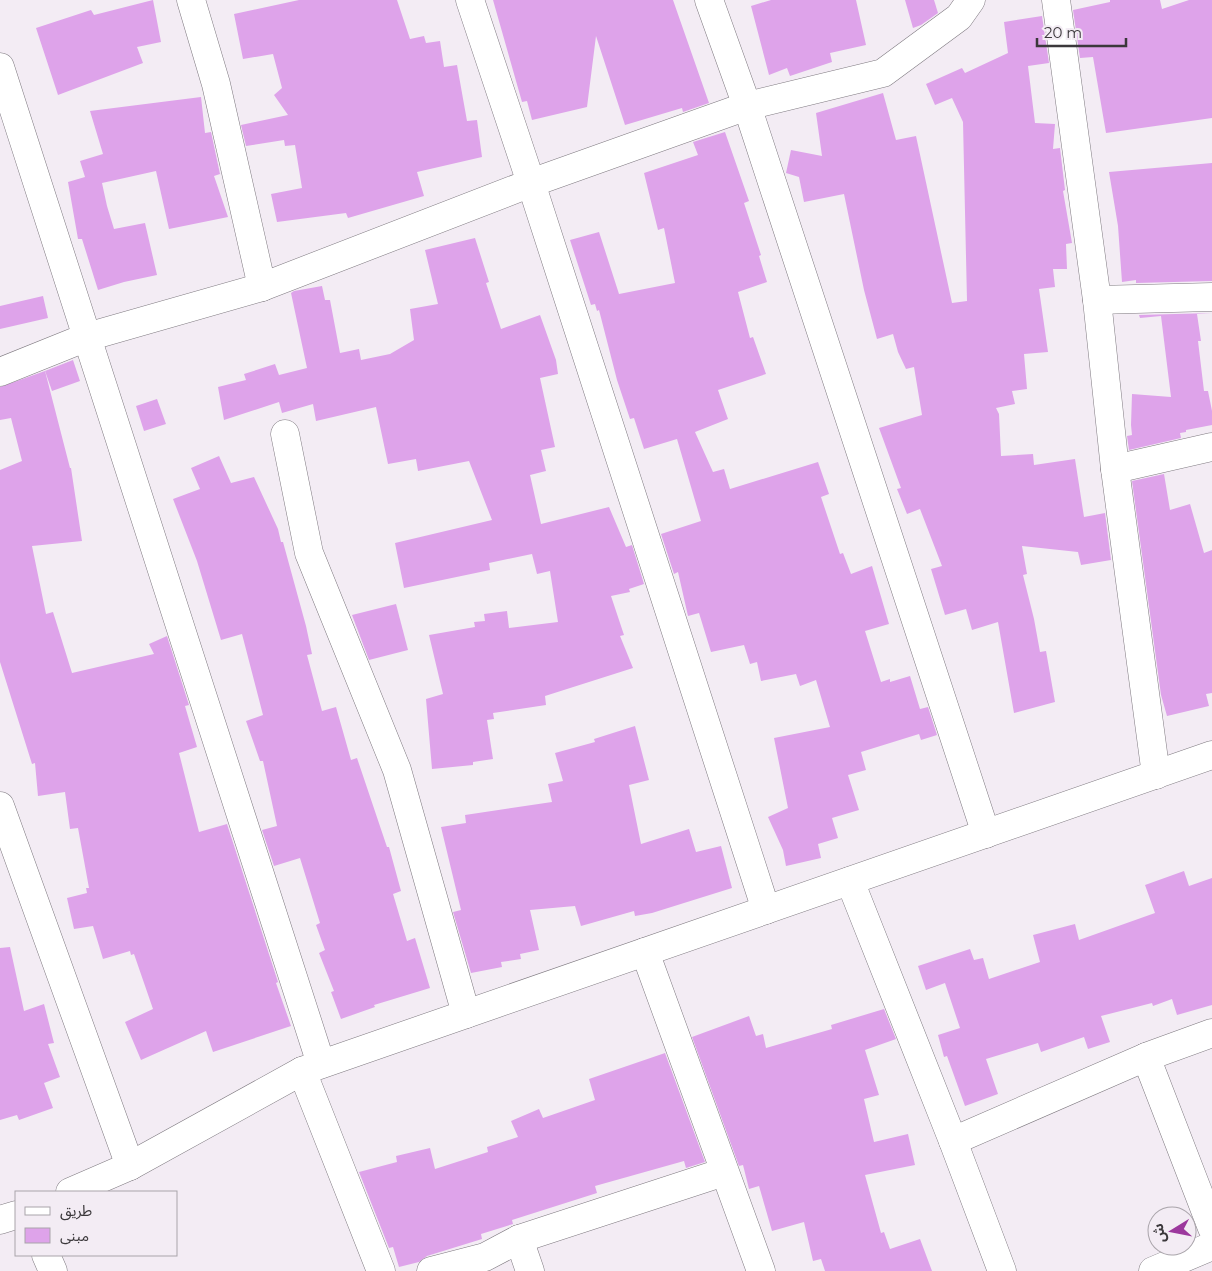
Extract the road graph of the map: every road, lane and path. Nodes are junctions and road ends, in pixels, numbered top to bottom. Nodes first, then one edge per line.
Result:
1 (191, 0) edge
2 (470, 0) edge
3 (709, 0) edge
4 (972, 0) edge
5 (1056, 0) edge
6 (0, 67) edge
7 (747, 106) junction
8 (531, 183) junction
9 (262, 287) junction
10 (1212, 297) edge
11 (1097, 300) junction
12 (87, 337) junction
13 (0, 372) edge
14 (286, 434) dead end
15 (1212, 447) edge
16 (1115, 469) junction
17 (1212, 755) edge
18 (1156, 775) junction
19 (0, 806) edge
20 (986, 834) junction
21 (850, 881) junction
22 (766, 910) junction
23 (645, 952) junction
24 (466, 1014) junction
25 (1212, 1033) edge
26 (1146, 1057) junction
27 (312, 1067) junction
28 (953, 1141) junction
29 (130, 1166) junction
30 (724, 1172) junction
31 (72, 1191) edge
32 (15, 1215) edge
33 (0, 1220) edge
34 (1212, 1228) edge
35 (519, 1239) junction
36 (1212, 1246) edge
37 (46, 1256) edge
38 (53, 1271) edge
39 (381, 1271) edge
40 (431, 1271) edge
41 (530, 1271) edge
42 (761, 1271) edge
43 (1002, 1271) edge
44 (1153, 1271) edge

1 - 9 street
2 - 8 street
3 - 7 street
4 - 7 street
5 - 11 street
6 - 12 street
7 - 8 street
7 - 20 street
8 - 9 street
8 - 22 street
9 - 12 street
10 - 11 street
11 - 16 street
12 - 13 street
12 - 27 street
14 - 24 street
15 - 16 street
16 - 18 street
17 - 18 street
18 - 20 street
19 - 29 street
20 - 21 street
21 - 22 street
21 - 28 street
22 - 23 street
23 - 24 street
23 - 30 street
24 - 27 street
25 - 26 street
26 - 28 street
26 - 34 street
27 - 29 street
27 - 39 street
28 - 43 street
29 - 31 street
30 - 35 street
30 - 42 street
32 - 33 street
35 - 40 street
35 - 41 street
36 - 44 street
37 - 38 street

